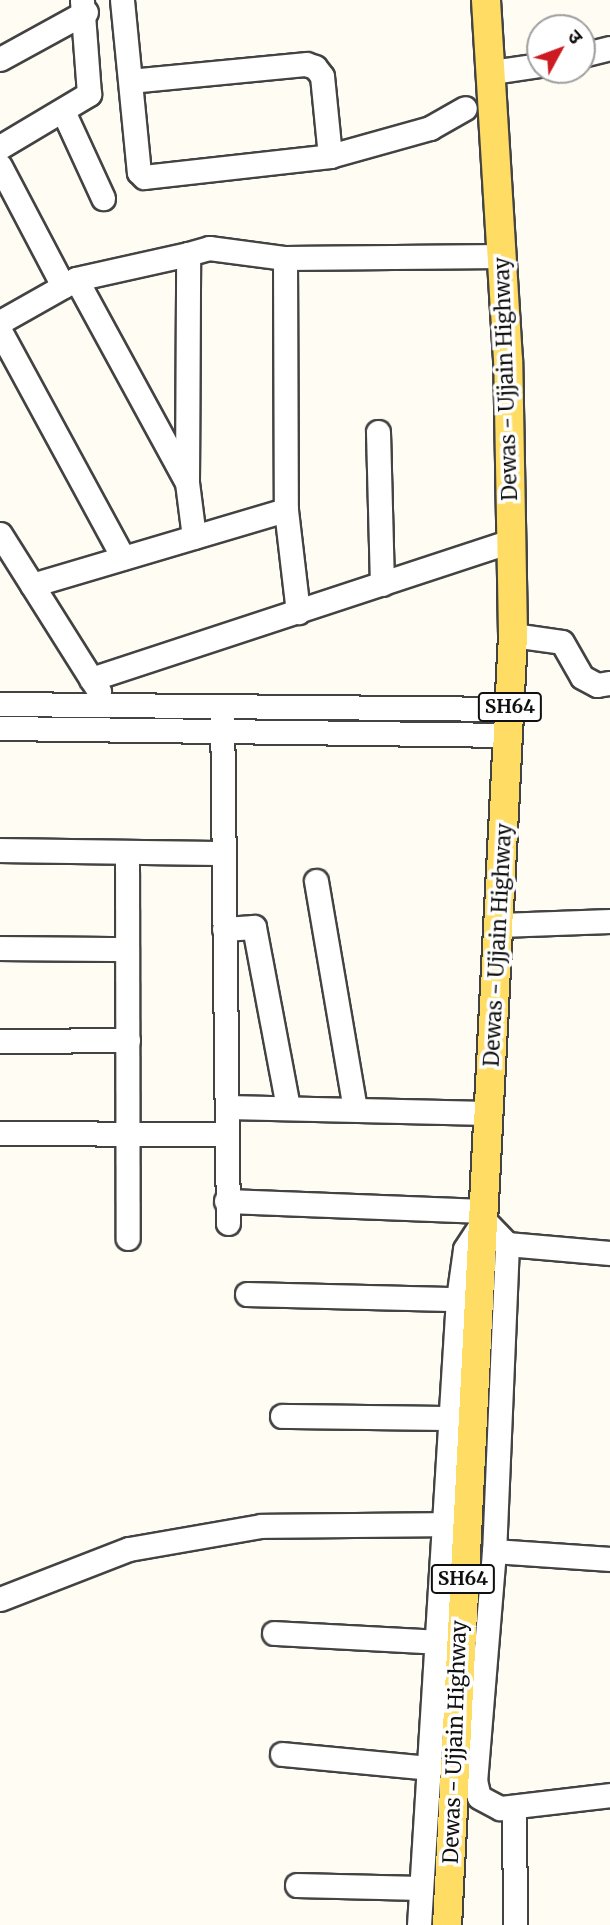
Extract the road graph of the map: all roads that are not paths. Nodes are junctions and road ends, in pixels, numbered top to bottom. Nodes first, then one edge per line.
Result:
1 (122, 0) edge
2 (486, 0) edge
3 (84, 6) edge
4 (2, 54) edge
5 (526, 71) edge
6 (131, 81) junction
7 (493, 86) junction
8 (465, 108) dead end
9 (63, 111) junction
10 (0, 147) edge
11 (330, 156) junction
12 (0, 166) edge
13 (103, 198) dead end
14 (9, 204) edge
15 (188, 254) junction
16 (502, 256) junction
17 (285, 258) junction
18 (70, 283) junction
19 (0, 322) edge
20 (0, 331) edge
21 (378, 432) dead end
22 (187, 482) junction
23 (286, 510) junction
24 (0, 534) edge
25 (194, 537) junction
26 (511, 541) junction
27 (124, 558) junction
28 (383, 584) junction
29 (32, 585) junction
30 (298, 612) junction
31 (513, 635) junction
32 (91, 679) junction
33 (610, 683) edge
34 (0, 704) edge
35 (108, 705) junction
36 (222, 706) junction
37 (509, 722) junction
38 (0, 728) edge
39 (125, 729) junction
40 (222, 730) junction
41 (0, 850) edge
42 (127, 852) junction
43 (223, 853) junction
44 (316, 881) dead end
45 (610, 921) edge
46 (500, 925) junction
47 (224, 929) junction
48 (0, 948) edge
49 (127, 948) junction
50 (128, 1040) junction
51 (0, 1041) edge
52 (228, 1107) junction
53 (288, 1107) junction
54 (355, 1108) junction
55 (487, 1113) junction
56 (0, 1133) edge
57 (129, 1133) junction
58 (226, 1134) junction
59 (485, 1215) junction
60 (128, 1238) dead end
61 (507, 1244) junction
62 (610, 1254) edge
63 (247, 1294) dead end
64 (458, 1299) junction
65 (282, 1416) dead end
66 (453, 1418) junction
67 (447, 1524) junction
68 (494, 1551) junction
69 (610, 1559) edge
70 (0, 1599) edge
71 (274, 1633) dead end
72 (439, 1642) junction
73 (282, 1754) dead end
74 (429, 1768) junction
75 (610, 1795) edge
76 (514, 1809) junction
77 (297, 1885) dead end
78 (420, 1888) junction
79 (419, 1925) edge
80 (447, 1925) edge
81 (515, 1925) edge

1 - 6 street
2 - 7 main road, Dewas - Ujjain Highway / SH64
3 - 4 street
3 - 9 street
5 - 7 street
6 - 11 street
6 - 11 street
7 - 16 main road, Dewas - Ujjain Highway / SH64
8 - 11 street
9 - 10 street
9 - 13 street
12 - 14 street
14 - 18 street
15 - 17 street
15 - 18 street
15 - 22 street
16 - 17 street
16 - 26 main road, Dewas - Ujjain Highway / SH64
17 - 23 street
18 - 19 street
18 - 22 street
20 - 27 street
21 - 28 street
22 - 25 street
23 - 25 street
23 - 30 street
24 - 29 street
25 - 27 street
26 - 28 street
26 - 31 main road, Dewas - Ujjain Highway / SH64
27 - 29 street
28 - 30 street
29 - 32 street
30 - 32 street
31 - 33 street
31 - 37 main road, Dewas - Ujjain Highway / SH64
32 - 35 street
34 - 35 street
35 - 36 street
35 - 39 street
36 - 37 street
36 - 40 street
37 - 40 street
37 - 46 main road, Dewas - Ujjain Highway / SH64
38 - 39 street
39 - 40 street
40 - 43 street
41 - 42 street
42 - 43 street
42 - 49 street
43 - 47 street
44 - 54 street
45 - 46 street
46 - 55 main road, Dewas - Ujjain Highway / SH64
47 - 52 street
47 - 53 street
48 - 49 street
49 - 50 street
50 - 51 street
50 - 57 street
52 - 53 street
52 - 58 street
53 - 54 street
54 - 55 street
55 - 59 main road, Dewas - Ujjain Highway / SH64
56 - 57 street
57 - 58 street
57 - 60 street
58 - 59 street
59 - 61 street
59 - 64 street
59 - 80 main road, Dewas - Ujjain Highway / SH64
61 - 62 street
61 - 68 street
63 - 64 street
64 - 66 street
65 - 66 street
66 - 67 street
67 - 70 street
67 - 72 street
68 - 69 street
68 - 76 street
71 - 72 street
72 - 74 street
73 - 74 street
74 - 78 street
75 - 76 street
76 - 81 street
77 - 78 street
78 - 79 street

